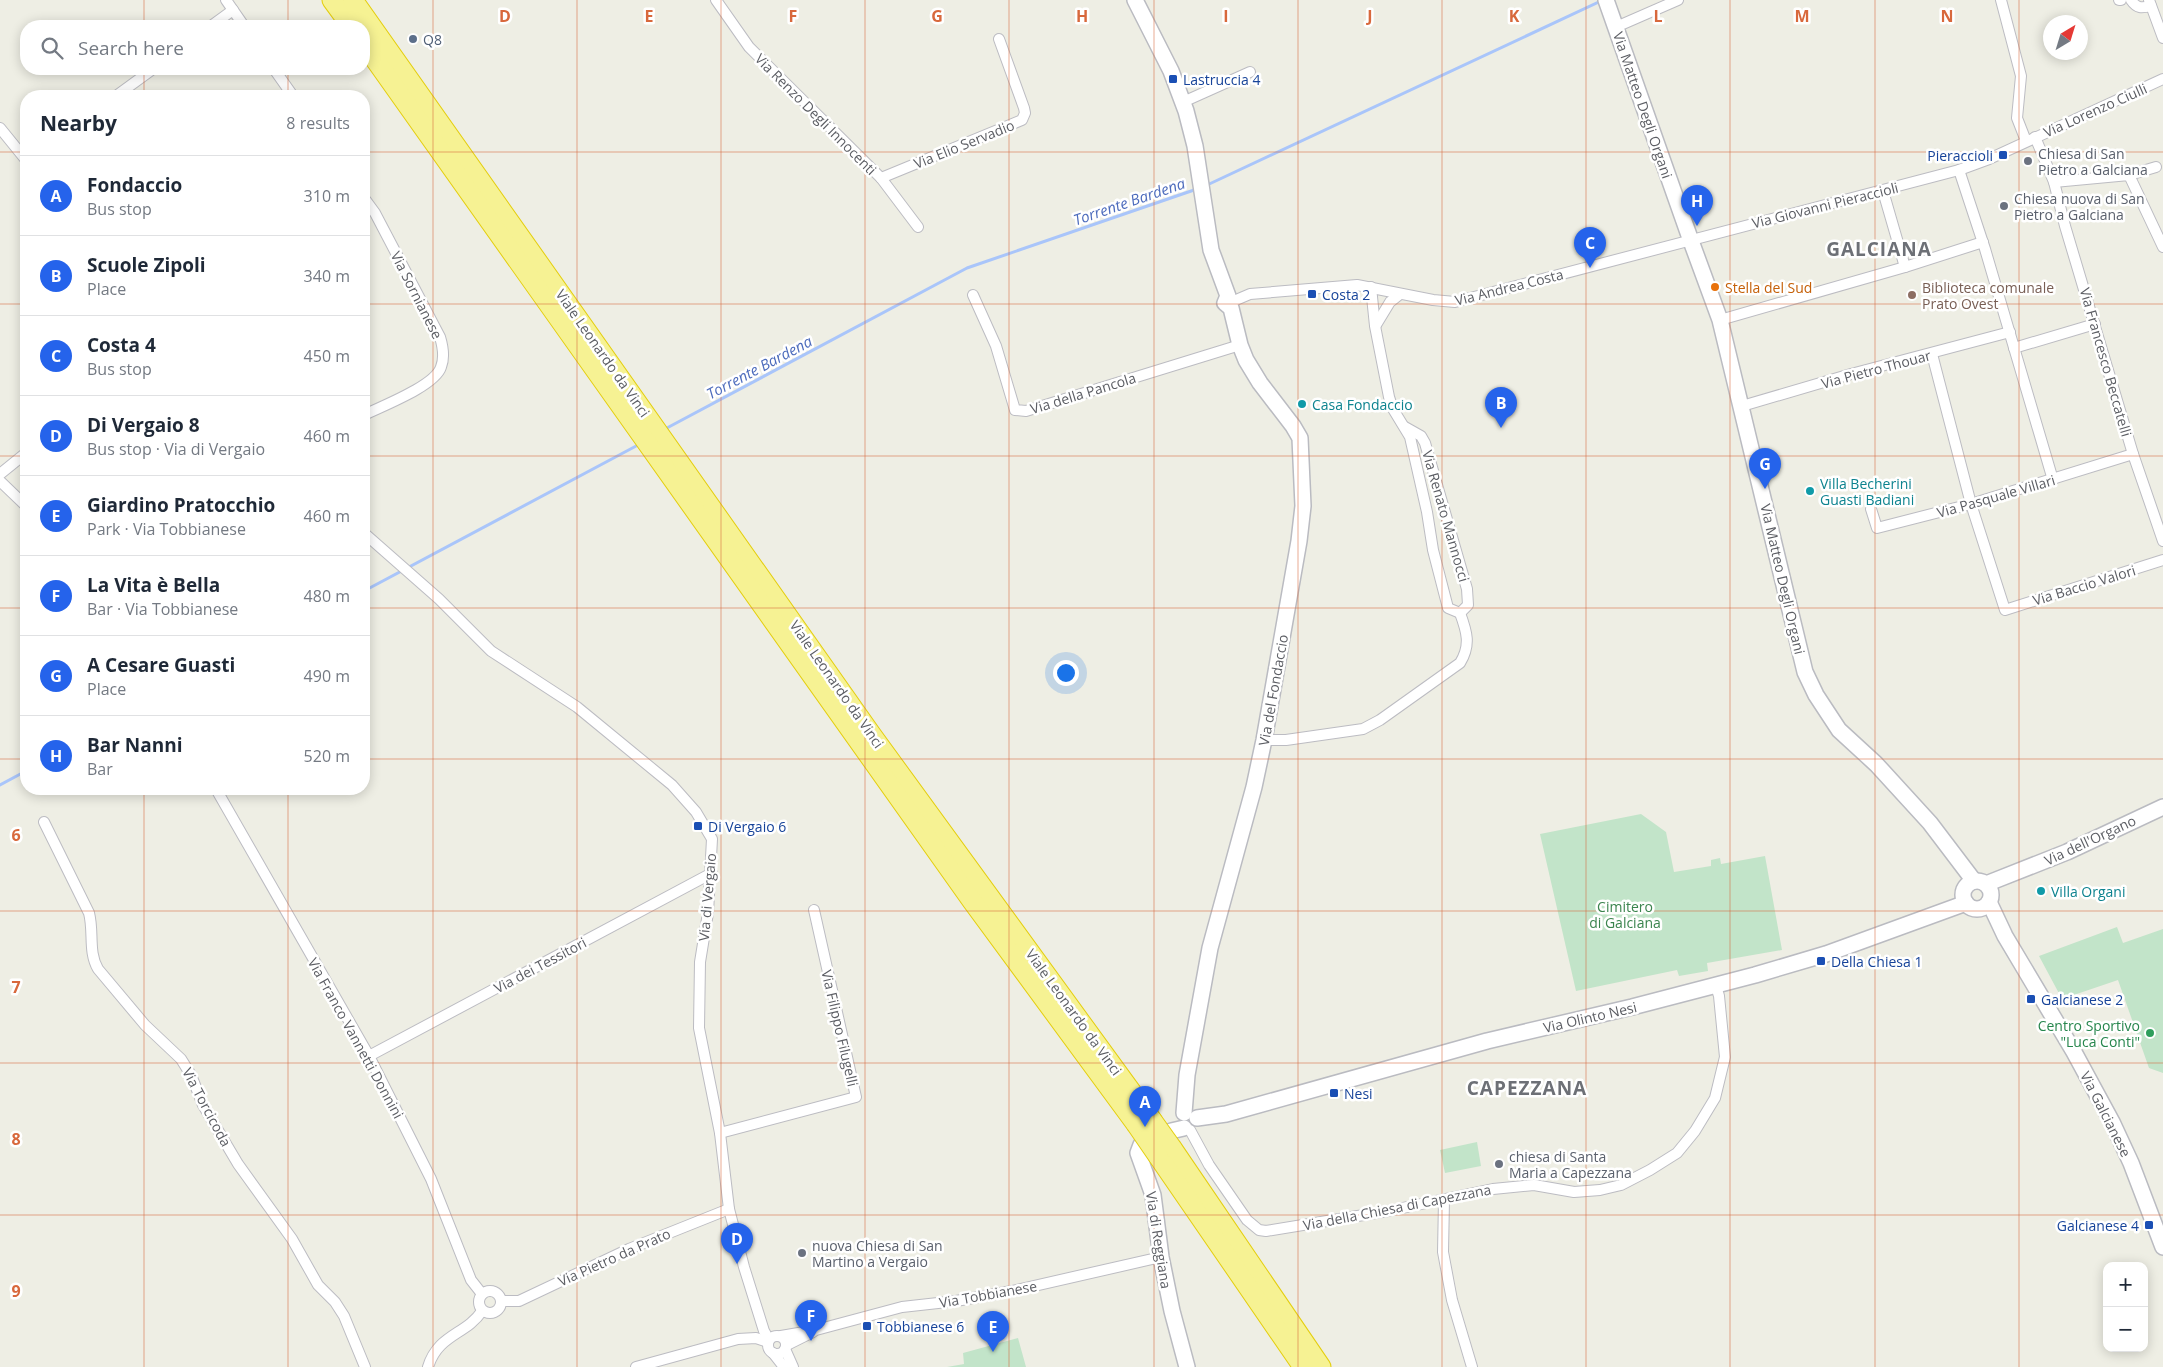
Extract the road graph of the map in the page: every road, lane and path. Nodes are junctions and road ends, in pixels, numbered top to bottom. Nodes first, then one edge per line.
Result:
1 (226, 0) edge
2 (332, 0) edge
3 (353, 0) edge
4 (716, 0) edge
5 (1135, 0) edge
6 (1678, 0) edge
7 (2000, 0) edge
8 (2131, 0) edge
9 (1607, 2) edge
10 (2150, 3) edge
11 (233, 10) junction
12 (219, 20) edge
13 (240, 20) edge
14 (347, 20) edge
15 (367, 20) edge
16 (370, 24) edge
17 (1616, 27) junction
18 (2163, 38) edge
19 (999, 39) dead end
20 (370, 52) edge
21 (1250, 72) dead end
22 (145, 75) edge
23 (278, 75) edge
24 (2163, 79) edge
25 (124, 90) edge
26 (289, 90) edge
27 (1183, 102) junction
28 (0, 128) edge
29 (2031, 139) junction
30 (20, 153) edge
31 (2156, 166) dead end
32 (1959, 170) junction
33 (2129, 175) junction
34 (881, 178) junction
35 (2054, 182) junction
36 (1883, 191) junction
37 (370, 206) edge
38 (918, 227) dead end
39 (1691, 241) junction
40 (1983, 242) junction
41 (2163, 247) edge
42 (1905, 267) junction
43 (1371, 287) junction
44 (1400, 294) junction
45 (973, 295) dead end
46 (1232, 301) junction
47 (1720, 320) junction
48 (2095, 324) junction
49 (1375, 326) junction
50 (2010, 332) junction
51 (1240, 345) junction
52 (2014, 348) junction
53 (1932, 354) junction
54 (1742, 406) junction
55 (370, 413) edge
56 (1404, 426) junction
57 (1412, 447) junction
58 (1426, 447) junction
59 (2133, 454) junction
60 (20, 458) edge
61 (0, 474) edge
62 (2053, 480) junction
63 (0, 481) edge
64 (20, 500) edge
65 (1971, 504) junction
66 (1871, 509) dead end
67 (370, 538) edge
68 (2163, 541) edge
69 (2163, 560) edge
70 (1460, 613) junction
71 (1264, 740) junction
72 (219, 795) edge
73 (2163, 807) edge
74 (44, 822) dead end
75 (712, 873) junction
76 (1978, 896) junction
77 (814, 910) dead end
78 (1716, 986) junction
79 (369, 1056) junction
80 (1189, 1121) junction
81 (1144, 1122) junction
82 (720, 1133) junction
83 (1166, 1145) junction
84 (1444, 1200) junction
85 (729, 1209) junction
86 (2163, 1247) edge
87 (1161, 1257) junction
88 (482, 1294) junction
89 (501, 1301) junction
90 (482, 1312) junction
91 (760, 1316) junction
92 (816, 1330) junction
93 (781, 1336) junction
94 (738, 1339) junction
95 (769, 1341) junction
96 (786, 1347) junction
97 (773, 1353) junction
98 (366, 1367) edge
99 (428, 1367) edge
100 (636, 1367) edge
101 (784, 1367) edge
102 (793, 1367) edge
103 (1187, 1367) edge
104 (1303, 1367) edge
105 (1321, 1367) edge
106 (1472, 1367) edge

1 - 11 street
2 - 14 highway
3 - 15 highway, Viale Leonardo da Vinci
4 - 34 street, Via Renzo Degli Innocenti
5 - 27 street, Via del Fondaccio
6 - 17 street
7 - 29 street, Via Francesco Beccatelli
8 - 10 street
9 - 17 street, Via Matteo Degli Organi
10 - 18 street
11 - 12 street
11 - 13 street
16 - 81 highway, Viale Leonardo da Vinci
17 - 39 street, Via Matteo Degli Organi
19 - 34 street, Via Elio Servadio
20 - 81 highway, Viale Leonardo da Vinci
21 - 27 street
22 - 25 street
23 - 26 street
24 - 29 street, Via Lorenzo Ciulli
27 - 46 street, Via del Fondaccio
28 - 30 street
29 - 32 street, Via Lorenzo Ciulli
29 - 35 street, Via Francesco Beccatelli
31 - 33 street
32 - 36 street, Via Giovanni Pieraccioli
32 - 40 street
33 - 35 street
33 - 41 street
34 - 38 street, Via Renzo Degli Innocenti
35 - 48 street, Via Francesco Beccatelli
36 - 39 street, Via Giovanni Pieraccioli
36 - 42 street
37 - 55 street, Via Sornianese
39 - 44 street, Via Andrea Costa
39 - 47 street, Via Matteo Degli Organi
40 - 42 street
40 - 50 street
42 - 47 street
43 - 44 street, Via Andrea Costa
43 - 46 street, Via Andrea Costa
43 - 49 street, Via Renato Mannocci
44 - 49 street
45 - 51 street, Via della Pancola
46 - 51 street, Via del Fondaccio
47 - 54 street, Via Matteo Degli Organi
48 - 52 street
48 - 59 street, Via Francesco Beccatelli
49 - 56 street, Via Renato Mannocci
50 - 52 street
50 - 53 street, Via Pietro Thouar
51 - 71 street, Via del Fondaccio
52 - 62 street
53 - 54 street, Via Pietro Thouar
53 - 65 street
54 - 76 street, Via Matteo Degli Organi
56 - 57 street, Via Renato Mannocci
56 - 58 street, Via Renato Mannocci
57 - 58 street
57 - 70 street, Via Renato Mannocci
58 - 70 street, Via Renato Mannocci
59 - 62 street, Via Pasquale Villari
59 - 68 street, Via Francesco Beccatelli
60 - 61 street
62 - 65 street, Via Pasquale Villari
63 - 64 street
65 - 66 street, Via Pasquale Villari
65 - 69 street, Via Baccio Valori
67 - 75 street, Via di Vergaio
70 - 71 street, Via Renato Mannocci
71 - 80 street, Via del Fondaccio
72 - 79 street, Via Franco Vannetti Donnini
73 - 76 street, Via dell'Organo
74 - 98 street, Via Torcicoda
75 - 79 street, Via dei Tessitori
75 - 82 street, Via di Vergaio
76 - 78 street, Via Olinto Nesi
76 - 86 street, Via Galcianese
77 - 82 street, Via Filippo Filugelli
78 - 80 street, Via Olinto Nesi
78 - 84 street, Via della Chiesa di Capezzana
79 - 88 street, Via Franco Vannetti Donnini
80 - 83 street, Via di Reggiana
80 - 84 street, Via della Chiesa di Capezzana
81 - 83 highway, Viale Leonardo da Vinci, bridge
82 - 85 street, Via di Vergaio
83 - 87 street, Via di Reggiana
83 - 104 highway, Viale Leonardo da Vinci
83 - 105 highway, Viale Leonardo da Vinci
84 - 106 street
85 - 89 street, Via Pietro da Prato
85 - 91 street, Via di Vergaio
87 - 92 street, Via Tobbianese
87 - 103 street, Via di Reggiana
88 - 89 street
88 - 90 street
89 - 90 street
90 - 99 street
91 - 94 street
91 - 95 street, Via di Vergaio
92 - 93 street, Via Tobbianese
92 - 96 street, Via Tobbianese
93 - 95 street
93 - 96 street
94 - 95 street
94 - 100 street
95 - 97 street, Via di Vergaio
96 - 97 street
96 - 102 street
97 - 101 street, Via di Vergaio

